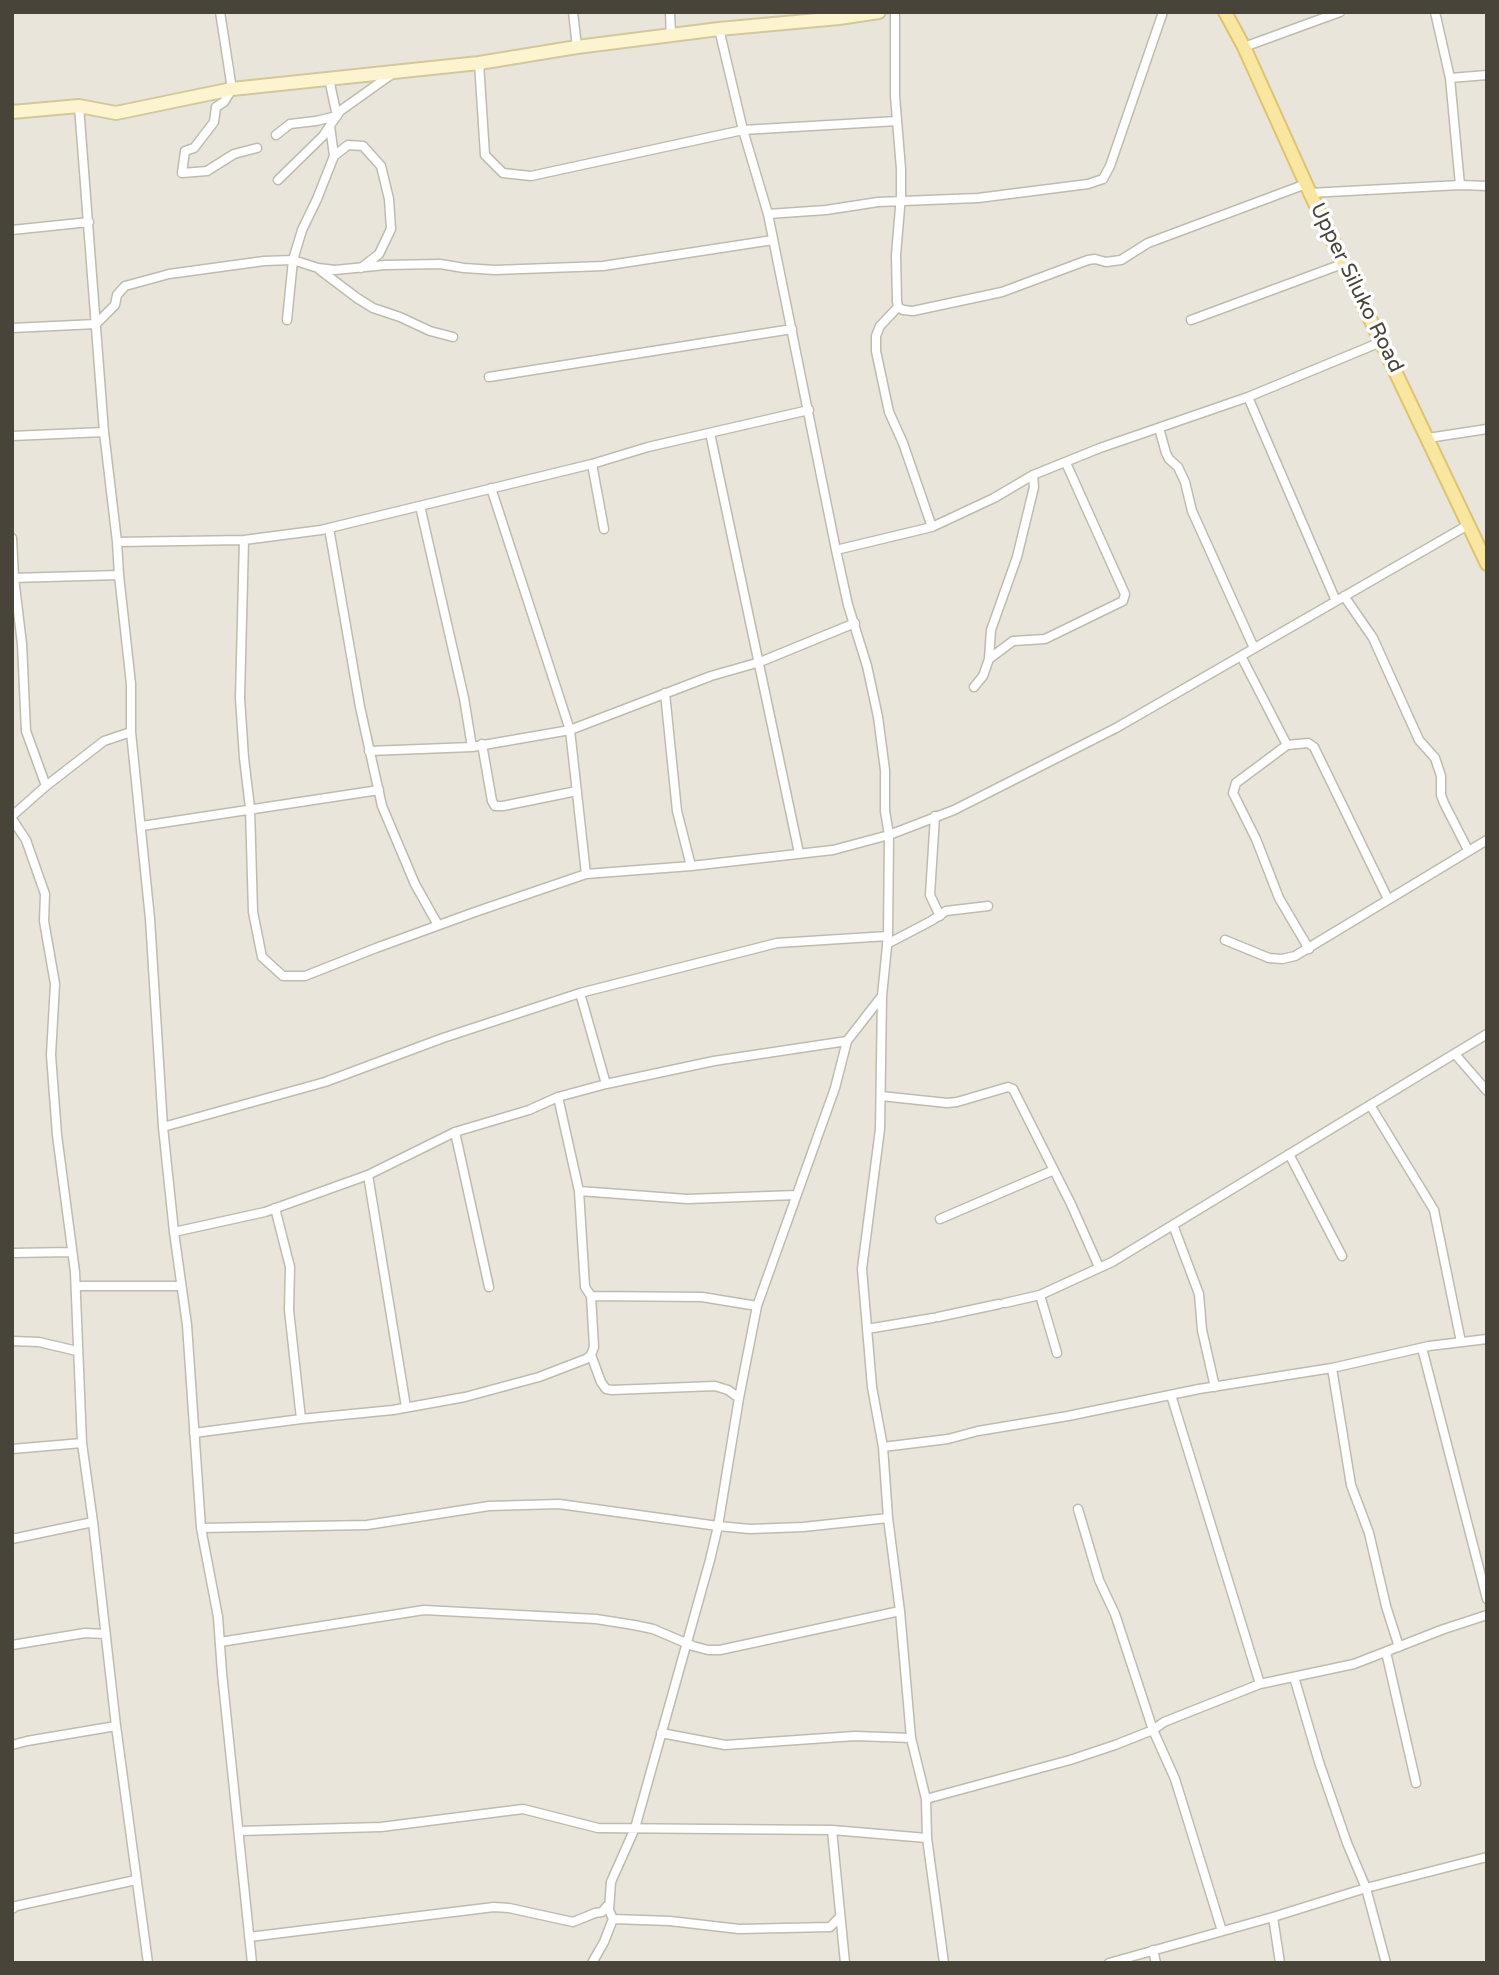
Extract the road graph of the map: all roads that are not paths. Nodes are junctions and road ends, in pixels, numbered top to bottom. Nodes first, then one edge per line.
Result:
1 (220, 12) edge
2 (573, 12) edge
3 (670, 12) edge
4 (879, 12) edge
5 (895, 12) edge
6 (1163, 12) edge
7 (1225, 12) edge
8 (1340, 12) edge
9 (1435, 12) edge
10 (799, 17) edge
11 (719, 29) junction
12 (671, 36) junction
13 (577, 47) junction
14 (1244, 47) junction
15 (480, 63) junction
16 (394, 72) junction
17 (1487, 75) edge
18 (1450, 78) junction
19 (330, 79) junction
20 (232, 89) junction
21 (79, 106) junction
22 (12, 112) edge
23 (337, 116) junction
24 (897, 121) junction
25 (330, 126) junction
26 (743, 130) junction
27 (276, 135) dead end
28 (257, 148) dead end
29 (334, 156) junction
30 (278, 180) dead end
31 (1460, 185) junction
32 (1487, 186) edge
33 (1308, 189) junction
34 (901, 201) junction
35 (768, 214) junction
36 (89, 222) junction
37 (12, 230) edge
38 (773, 240) junction
39 (293, 260) junction
40 (1345, 264) junction
41 (318, 268) junction
42 (361, 268) junction
43 (898, 307) junction
44 (286, 320) dead end
45 (1191, 320) dead end
46 (96, 324) junction
47 (12, 328) edge
48 (792, 329) junction
49 (453, 337) dead end
50 (1381, 342) junction
51 (489, 377) dead end
52 (1248, 397) junction
53 (809, 410) junction
54 (1159, 428) junction
55 (1487, 429) edge
56 (104, 432) junction
57 (710, 433) junction
58 (12, 436) edge
59 (1428, 438) junction
60 (1066, 463) junction
61 (592, 464) junction
62 (1033, 475) junction
63 (491, 488) junction
64 (420, 506) junction
65 (1468, 524) junction
66 (932, 527) junction
67 (329, 528) junction
68 (604, 529) dead end
69 (12, 538) edge
70 (244, 540) junction
71 (117, 542) junction
72 (836, 550) junction
73 (1486, 560) edge
74 (118, 575) junction
75 (13, 578) edge
76 (1340, 598) junction
77 (855, 623) junction
78 (1254, 648) junction
79 (1241, 656) junction
80 (989, 659) junction
81 (760, 662) junction
82 (974, 687) dead end
83 (665, 693) junction
84 (570, 730) junction
85 (131, 732) junction
86 (482, 744) junction
87 (1287, 745) junction
88 (472, 747) junction
89 (369, 751) junction
90 (46, 786) junction
91 (379, 790) junction
92 (577, 791) junction
93 (250, 808) junction
94 (935, 816) junction
95 (12, 818) edge
96 (142, 826) junction
97 (889, 835) junction
98 (1487, 840) edge
99 (1468, 850) junction
100 (799, 853) junction
101 (691, 866) junction
102 (586, 874) junction
103 (1388, 899) junction
104 (988, 906) dead end
105 (940, 916) junction
106 (438, 925) junction
107 (887, 940) junction
108 (1225, 940) dead end
109 (1309, 949) junction
110 (580, 993) junction
111 (882, 996) junction
112 (1487, 1034) edge
113 (847, 1041) junction
114 (1455, 1054) junction
115 (606, 1084) junction
116 (1487, 1091) edge
117 (881, 1096) junction
118 (558, 1097) junction
119 (1370, 1105) junction
120 (163, 1127) junction
121 (454, 1132) junction
122 (1289, 1154) junction
123 (1054, 1170) junction
124 (368, 1175) junction
125 (579, 1191) junction
126 (796, 1195) junction
127 (275, 1208) junction
128 (940, 1219) dead end
129 (1173, 1225) junction
130 (173, 1231) junction
131 (72, 1252) junction
132 (12, 1253) edge
133 (1342, 1256) dead end
134 (1099, 1267) junction
135 (76, 1286) junction
136 (181, 1286) junction
137 (489, 1287) dead end
138 (1040, 1295) junction
139 (591, 1296) junction
140 (757, 1306) junction
141 (867, 1329) junction
142 (1487, 1339) edge
143 (12, 1341) edge
144 (1461, 1342) junction
145 (1422, 1348) junction
146 (77, 1351) junction
147 (1057, 1353) dead end
148 (591, 1354) junction
149 (1332, 1368) junction
150 (1215, 1387) junction
151 (1171, 1395) junction
152 (739, 1398) junction
153 (406, 1407) junction
154 (301, 1419) junction
155 (194, 1433) junction
156 (82, 1443) junction
157 (883, 1447) junction
158 (12, 1449) edge
159 (1078, 1509) dead end
160 (888, 1518) junction
161 (93, 1522) junction
162 (718, 1526) junction
163 (201, 1528) junction
164 (12, 1539) edge
165 (1487, 1600) edge
166 (900, 1611) junction
167 (1487, 1615) edge
168 (105, 1634) junction
169 (220, 1642) junction
170 (686, 1644) junction
171 (12, 1645) edge
172 (1399, 1647) junction
173 (1386, 1652) junction
174 (1294, 1677) junction
175 (1260, 1684) junction
176 (116, 1726) junction
177 (1153, 1730) junction
178 (661, 1733) junction
179 (911, 1738) junction
180 (12, 1745) edge
181 (1416, 1783) dead end
182 (926, 1799) junction
183 (635, 1828) junction
184 (239, 1830) junction
185 (832, 1830) junction
186 (927, 1838) junction
187 (1487, 1857) edge
188 (136, 1880) junction
189 (1366, 1888) junction
190 (14, 1905) edge
191 (610, 1910) junction
192 (840, 1917) junction
193 (1273, 1917) junction
194 (613, 1920) junction
195 (1223, 1931) junction
196 (249, 1937) junction
197 (1153, 1950) junction
198 (148, 1963) edge
199 (253, 1963) edge
200 (592, 1963) edge
201 (845, 1963) edge
202 (944, 1963) edge
203 (1109, 1963) edge
204 (1156, 1963) edge
205 (1280, 1963) edge
206 (1386, 1963) edge

1 - 20 street
2 - 13 street
3 - 12 street
4 - 10 street
5 - 24 street
6 - 34 street
7 - 14 main road, Upper Siluko Road
8 - 14 street
9 - 18 street
10 - 11 street
11 - 12 street
11 - 26 street
12 - 13 street
13 - 15 street
14 - 33 main road, Upper Siluko Road
15 - 16 street
15 - 26 street
16 - 19 street
16 - 23 street
17 - 18 street
18 - 31 street
19 - 20 street
19 - 23 street
20 - 21 street
20 - 28 street
21 - 22 street
21 - 36 street
23 - 25 street
23 - 27 street
24 - 26 street
24 - 34 street
25 - 29 street
25 - 30 street
26 - 35 street
29 - 39 street
29 - 42 street
31 - 32 street
31 - 33 street
33 - 40 main road, Upper Siluko Road
33 - 43 street
34 - 35 street
34 - 43 street
35 - 38 street
36 - 37 street
36 - 46 street
38 - 42 street
38 - 48 street
39 - 41 street
39 - 44 street
39 - 46 street
40 - 45 street
40 - 50 main road, Upper Siluko Road
41 - 42 street
41 - 49 street
43 - 66 street
46 - 47 street
46 - 56 street
48 - 51 street
48 - 53 street
50 - 52 street
50 - 59 main road, Upper Siluko Road
52 - 54 street
52 - 76 street
53 - 57 street
53 - 72 street
54 - 60 street
54 - 78 street
55 - 59 street
56 - 58 street
56 - 71 street
57 - 61 street
57 - 81 street
59 - 65 main road, Upper Siluko Road
60 - 62 street
60 - 80 street
61 - 63 street
61 - 68 street
62 - 66 street
62 - 80 street
63 - 64 street
63 - 84 street
64 - 67 street
64 - 88 street
65 - 73 main road, Upper Siluko Road
65 - 76 street
66 - 72 street
67 - 70 street
67 - 89 street
69 - 75 street
70 - 71 street
70 - 93 street
71 - 74 street
72 - 77 street
74 - 75 street
74 - 85 street
75 - 90 street
76 - 78 street
76 - 99 street
77 - 81 street
77 - 97 street
78 - 79 street
79 - 87 street
79 - 94 street
80 - 82 street
81 - 83 street
81 - 100 street
83 - 84 street
83 - 101 street
84 - 86 street
84 - 92 street
85 - 90 street
85 - 96 street
86 - 88 street
86 - 92 street
87 - 103 street
87 - 109 street
88 - 89 street
89 - 91 street
90 - 95 street
91 - 93 street
91 - 106 street
92 - 102 street
93 - 96 street
93 - 106 street
94 - 97 street
94 - 105 street
95 - 131 street
96 - 120 street
97 - 100 street
97 - 107 street
98 - 99 street
99 - 103 street
100 - 101 street
101 - 102 street
102 - 106 street
103 - 109 street
104 - 105 street
105 - 107 street
107 - 110 street
107 - 111 street
108 - 109 street
110 - 115 street
110 - 120 street
111 - 113 street
111 - 117 street
112 - 114 street
113 - 115 street
113 - 126 street
114 - 116 street
114 - 119 street
115 - 118 street
117 - 123 street
117 - 141 street
118 - 121 street
118 - 125 street
119 - 122 street
119 - 144 street
120 - 130 street
121 - 124 street
121 - 137 street
122 - 129 street
122 - 133 street
123 - 128 street
123 - 134 street
124 - 127 street
124 - 153 street
125 - 126 street
125 - 139 street
126 - 140 street
127 - 130 street
127 - 154 street
129 - 134 street
129 - 150 street
130 - 136 street
131 - 132 street
131 - 135 street
134 - 138 street
135 - 136 street
135 - 146 street
136 - 155 street
138 - 141 street
138 - 147 street
139 - 140 street
139 - 148 street
140 - 152 street
141 - 157 street
142 - 144 street
143 - 146 street
144 - 145 street
145 - 149 street
145 - 165 street
146 - 156 street
148 - 152 street
148 - 153 street
149 - 150 street
149 - 172 street
150 - 151 street
151 - 157 street
151 - 175 street
152 - 162 street
153 - 154 street
154 - 155 street
155 - 163 street
156 - 158 street
156 - 161 street
157 - 160 street
159 - 177 street
160 - 162 street
160 - 166 street
161 - 164 street
161 - 168 street
162 - 163 street
162 - 170 street
163 - 169 street
166 - 170 street
166 - 179 street
167 - 172 street
168 - 171 street
168 - 176 street
169 - 170 street
169 - 184 street
170 - 178 street
172 - 173 street
173 - 174 street
173 - 181 street
174 - 175 street
174 - 189 street
175 - 177 street
176 - 180 street
176 - 188 street
177 - 182 street
177 - 195 street
178 - 179 street
178 - 183 street
179 - 182 street
182 - 186 street
183 - 184 street
183 - 185 street
183 - 191 street
184 - 196 street
185 - 186 street
185 - 192 street
186 - 202 street
187 - 189 street
188 - 190 street
188 - 198 street
189 - 193 street
189 - 206 street
191 - 194 street
191 - 196 street
192 - 194 street
192 - 201 street
193 - 195 street
193 - 205 street
194 - 200 street
195 - 197 street
196 - 199 street
197 - 203 street
197 - 204 street

